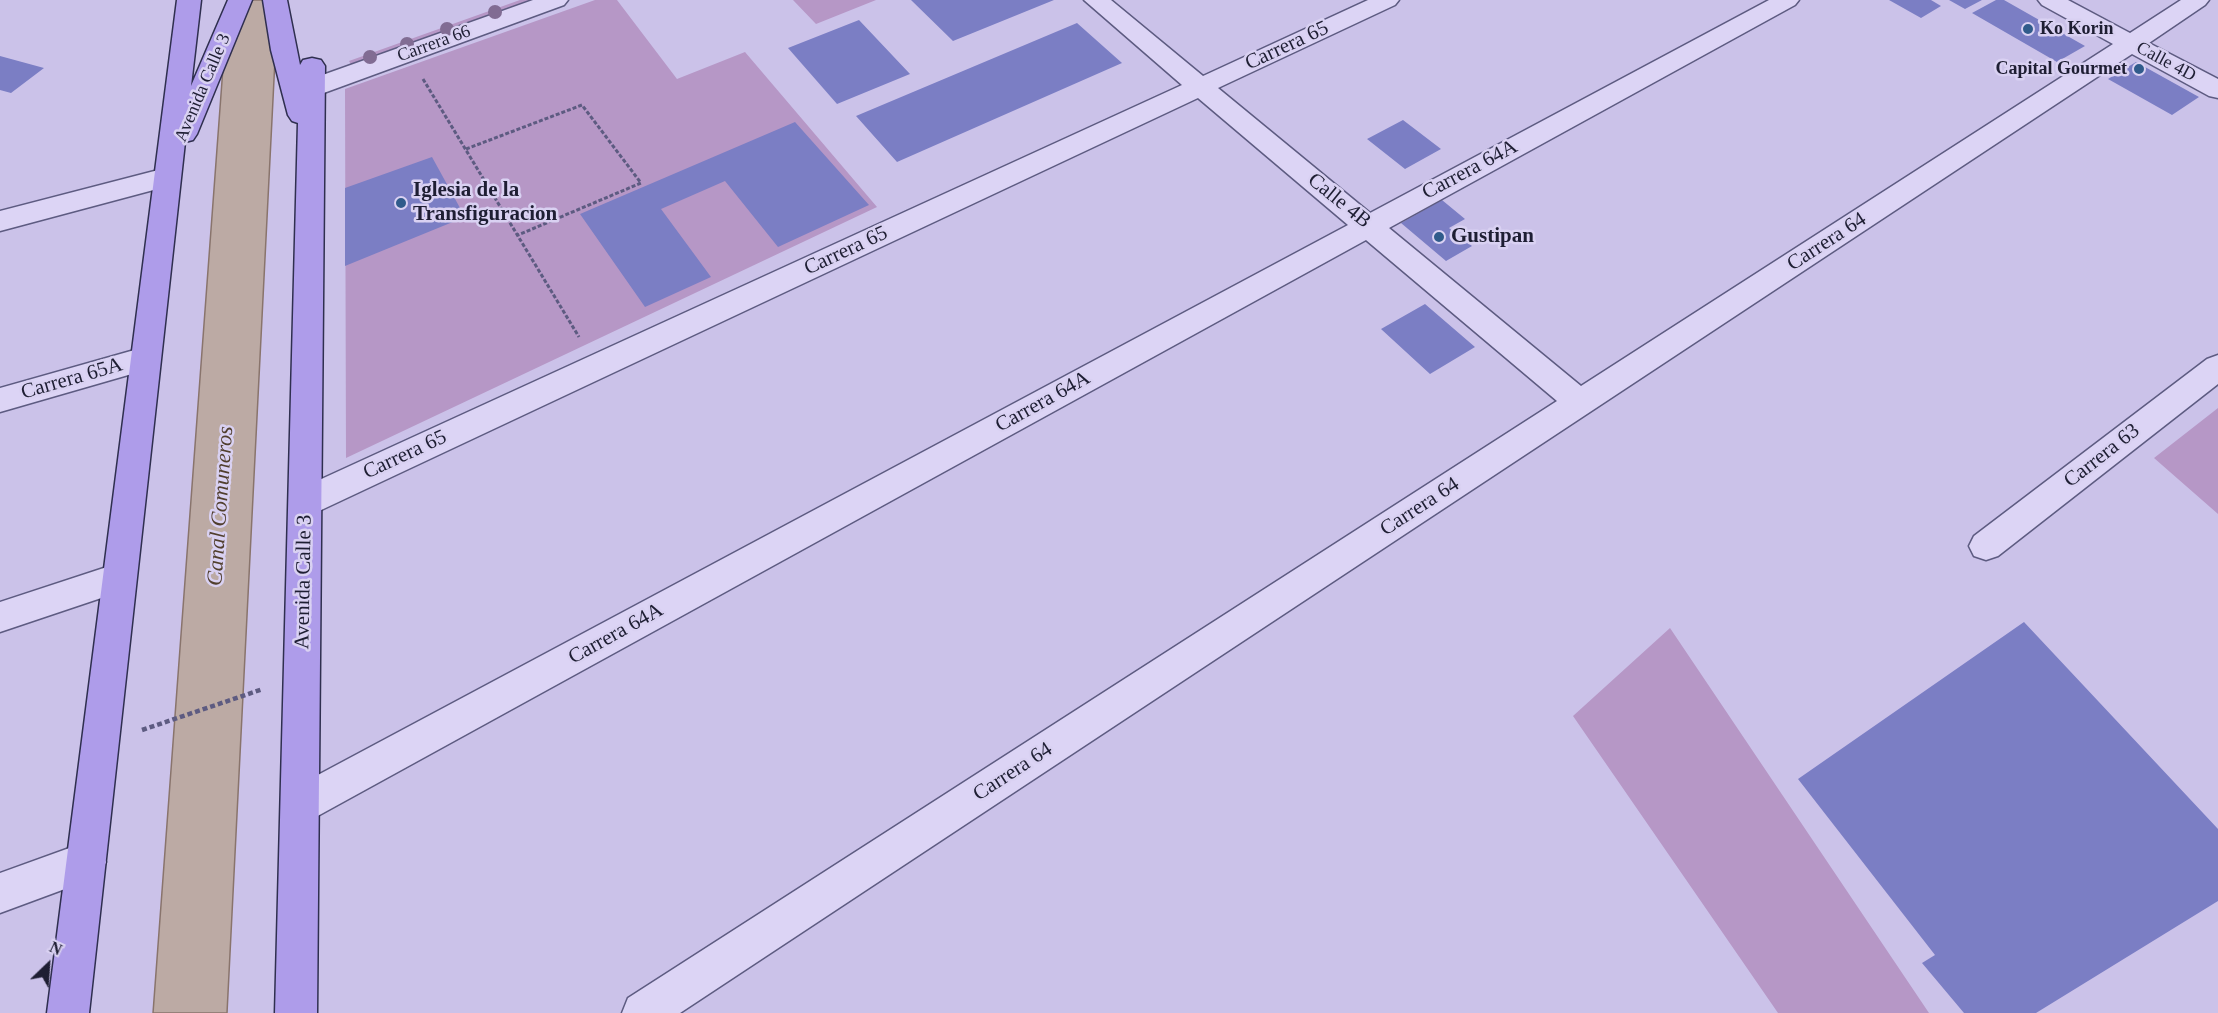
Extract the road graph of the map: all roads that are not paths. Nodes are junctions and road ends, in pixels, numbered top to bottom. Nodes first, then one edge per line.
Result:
1 (189, 0) edge
2 (240, 0) edge
3 (275, 0) edge
4 (500, 0) edge
5 (556, 0) edge
6 (1096, 0) edge
7 (1387, 0) edge
8 (1787, 0) edge
9 (2050, 0) edge
10 (2197, 0) edge
11 (2131, 44) junction
12 (312, 77) junction
13 (1199, 87) junction
14 (2218, 90) edge
15 (311, 151) junction
16 (166, 177) junction
17 (0, 221) edge
18 (1368, 225) junction
19 (145, 359) junction
20 (2218, 367) edge
21 (0, 399) edge
22 (1580, 403) junction
23 (305, 502) junction
24 (1986, 546) dead end
25 (119, 578) junction
26 (0, 617) edge
27 (300, 805) junction
28 (86, 862) junction
29 (0, 893) edge
30 (68, 1013) edge
31 (296, 1013) edge
32 (643, 1013) edge

1 - 16 main road, Avenida Calle 3
2 - 16 main road, Avenida Calle 3
3 - 15 main road, Avenida Calle 3
4 - 12 street, Carrera 66
5 - 12 street, Carrera 66
6 - 13 street, Calle 4B
7 - 13 street, Carrera 65
8 - 18 street, Carrera 64A
9 - 11 street, Calle 4D
10 - 11 street, Carrera 64
11 - 14 street, Calle 4D
11 - 22 street, Carrera 64
12 - 15 main road, Avenida Calle 3
13 - 18 street, Calle 4B
13 - 23 street, Carrera 65
15 - 23 main road, Avenida Calle 3
16 - 17 street
16 - 19 main road, Avenida Calle 3
18 - 22 street, Calle 4B
18 - 27 street, Carrera 64A
19 - 21 street, Carrera 65A
19 - 25 main road, Avenida Calle 3
20 - 24 street, Carrera 63
22 - 32 street, Carrera 64
23 - 27 main road, Avenida Calle 3
25 - 26 street
25 - 28 main road, Avenida Calle 3
27 - 31 main road, Avenida Calle 3
28 - 29 street
28 - 30 main road, Avenida Calle 3

